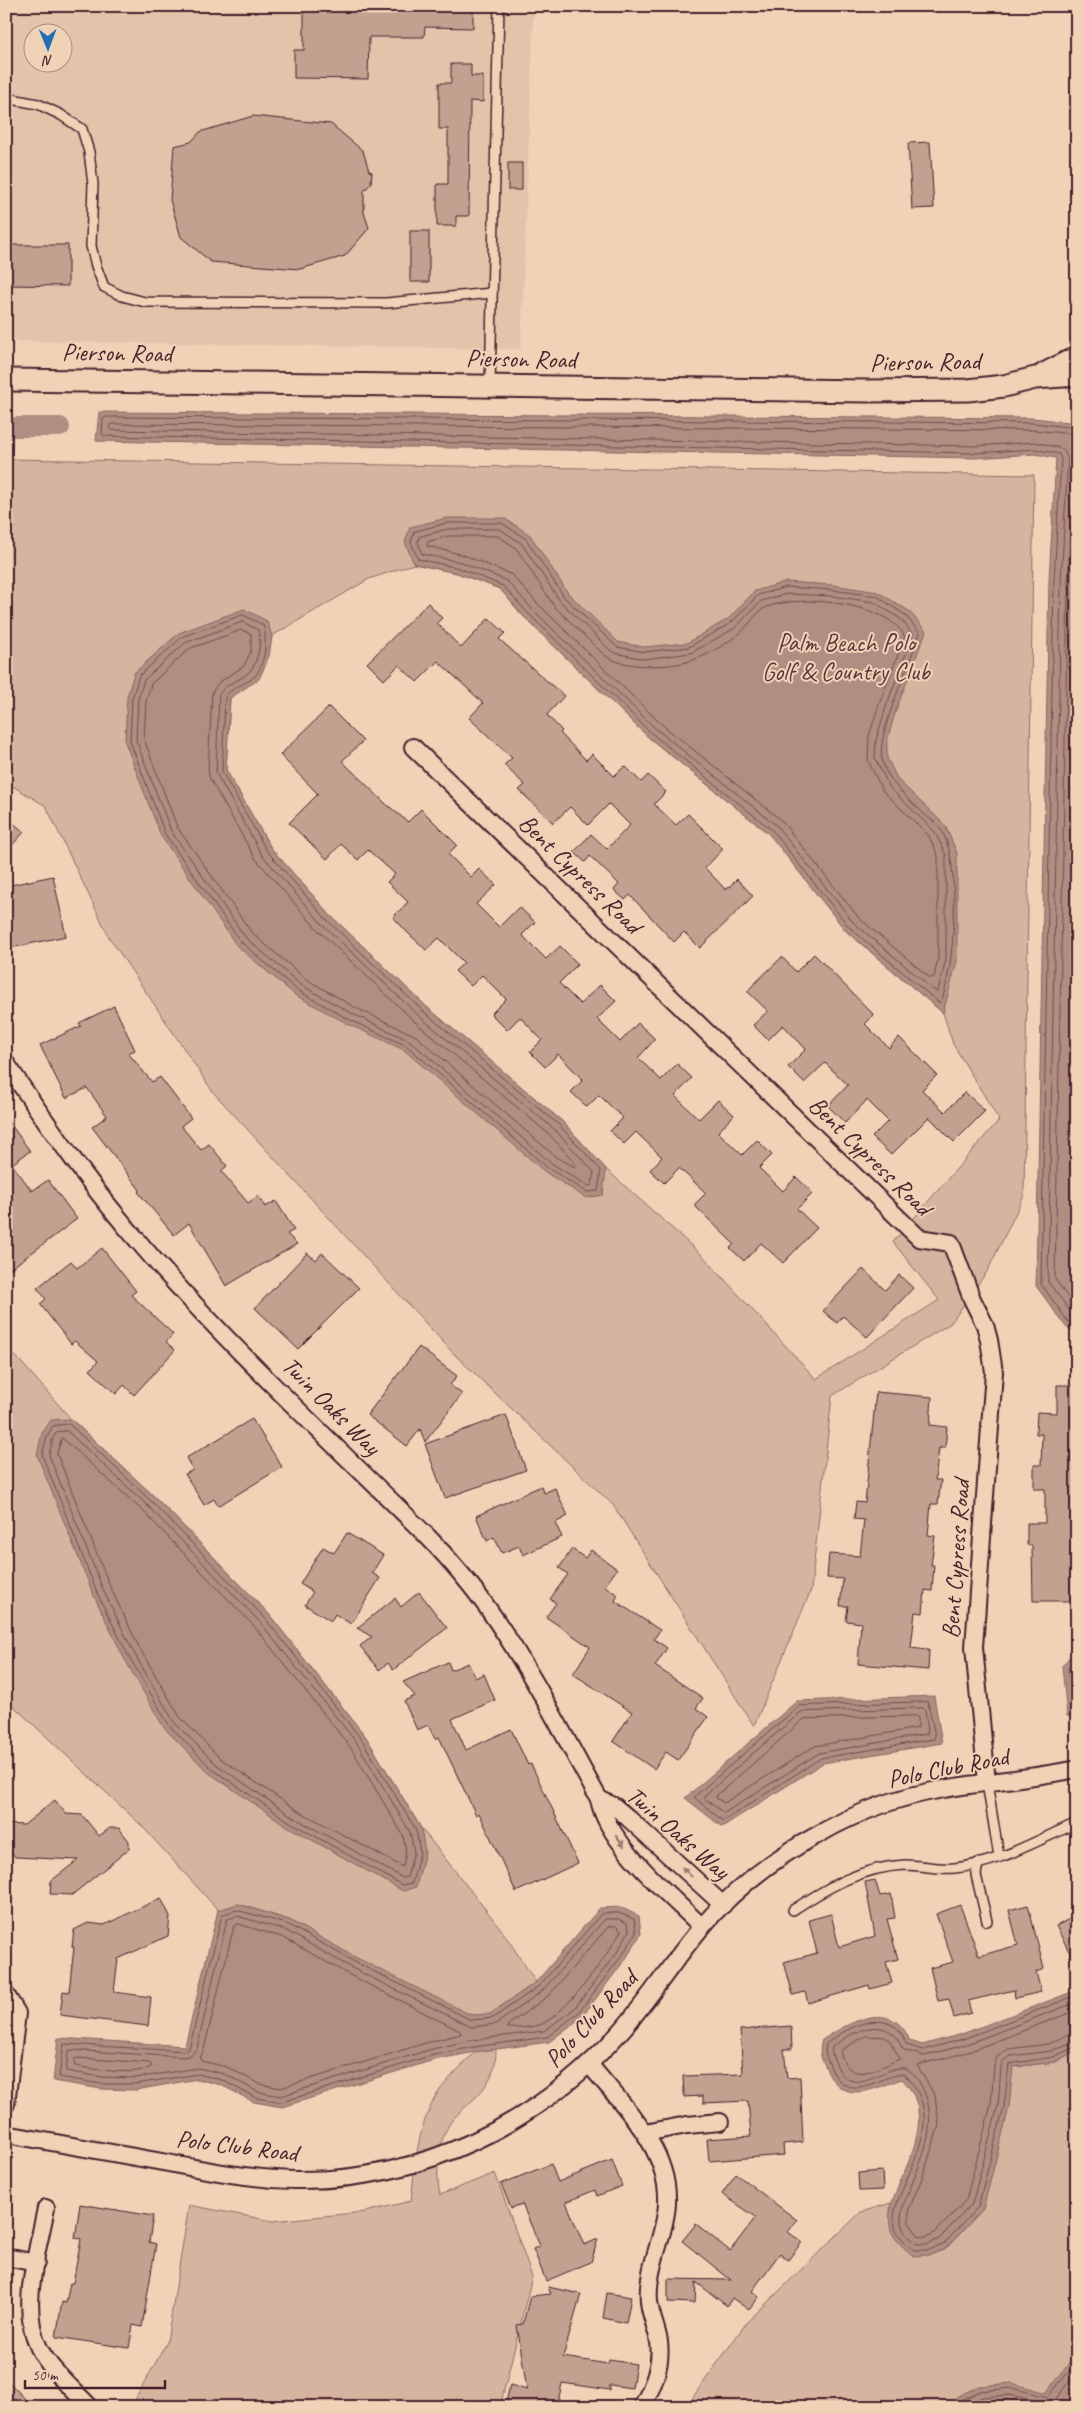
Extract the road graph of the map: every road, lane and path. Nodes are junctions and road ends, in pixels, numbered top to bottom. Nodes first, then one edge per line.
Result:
1 (499, 6) edge
2 (6, 98) edge
3 (492, 293) junction
4 (1077, 357) edge
5 (1077, 375) edge
6 (1035, 378) junction
7 (6, 380) edge
8 (490, 386) junction
9 (413, 747) dead end
10 (6, 1063) edge
11 (1077, 1769) edge
12 (987, 1783) junction
13 (599, 1799) junction
14 (1077, 1824) edge
15 (999, 1857) junction
16 (978, 1863) junction
17 (723, 1905) junction
18 (793, 1910) dead end
19 (988, 1921) dead end
20 (702, 1926) junction
21 (6, 1994) edge
22 (590, 2065) junction
23 (6, 2104) edge
24 (720, 2122) dead end
25 (645, 2133) junction
26 (6, 2134) edge
27 (46, 2208) dead end
28 (6, 2257) edge
29 (36, 2263) junction
30 (90, 2407) edge
31 (642, 2407) edge

1 - 3 lane
2 - 3 lane
3 - 8 lane
4 - 6 street, Pierson Road
5 - 6 street, Pierson Road
6 - 8 street, Pierson Road
7 - 8 street, Pierson Road
9 - 12 street, Bent Cypress Road
10 - 13 street, Twin Oaks Way
11 - 12 street, Polo Club Road
12 - 15 lane
12 - 17 street, Polo Club Road
17 -> 13 street, Twin Oaks Way
13 -> 20 street, Twin Oaks Way
14 - 15 lane
15 - 16 lane
16 - 18 lane
16 - 19 lane
17 - 20 street, Polo Club Road
20 - 22 street, Polo Club Road
21 - 23 street
22 - 25 street
22 - 26 street, Polo Club Road
24 - 25 street
25 - 31 street
27 - 29 street
28 - 29 street
29 - 30 street

